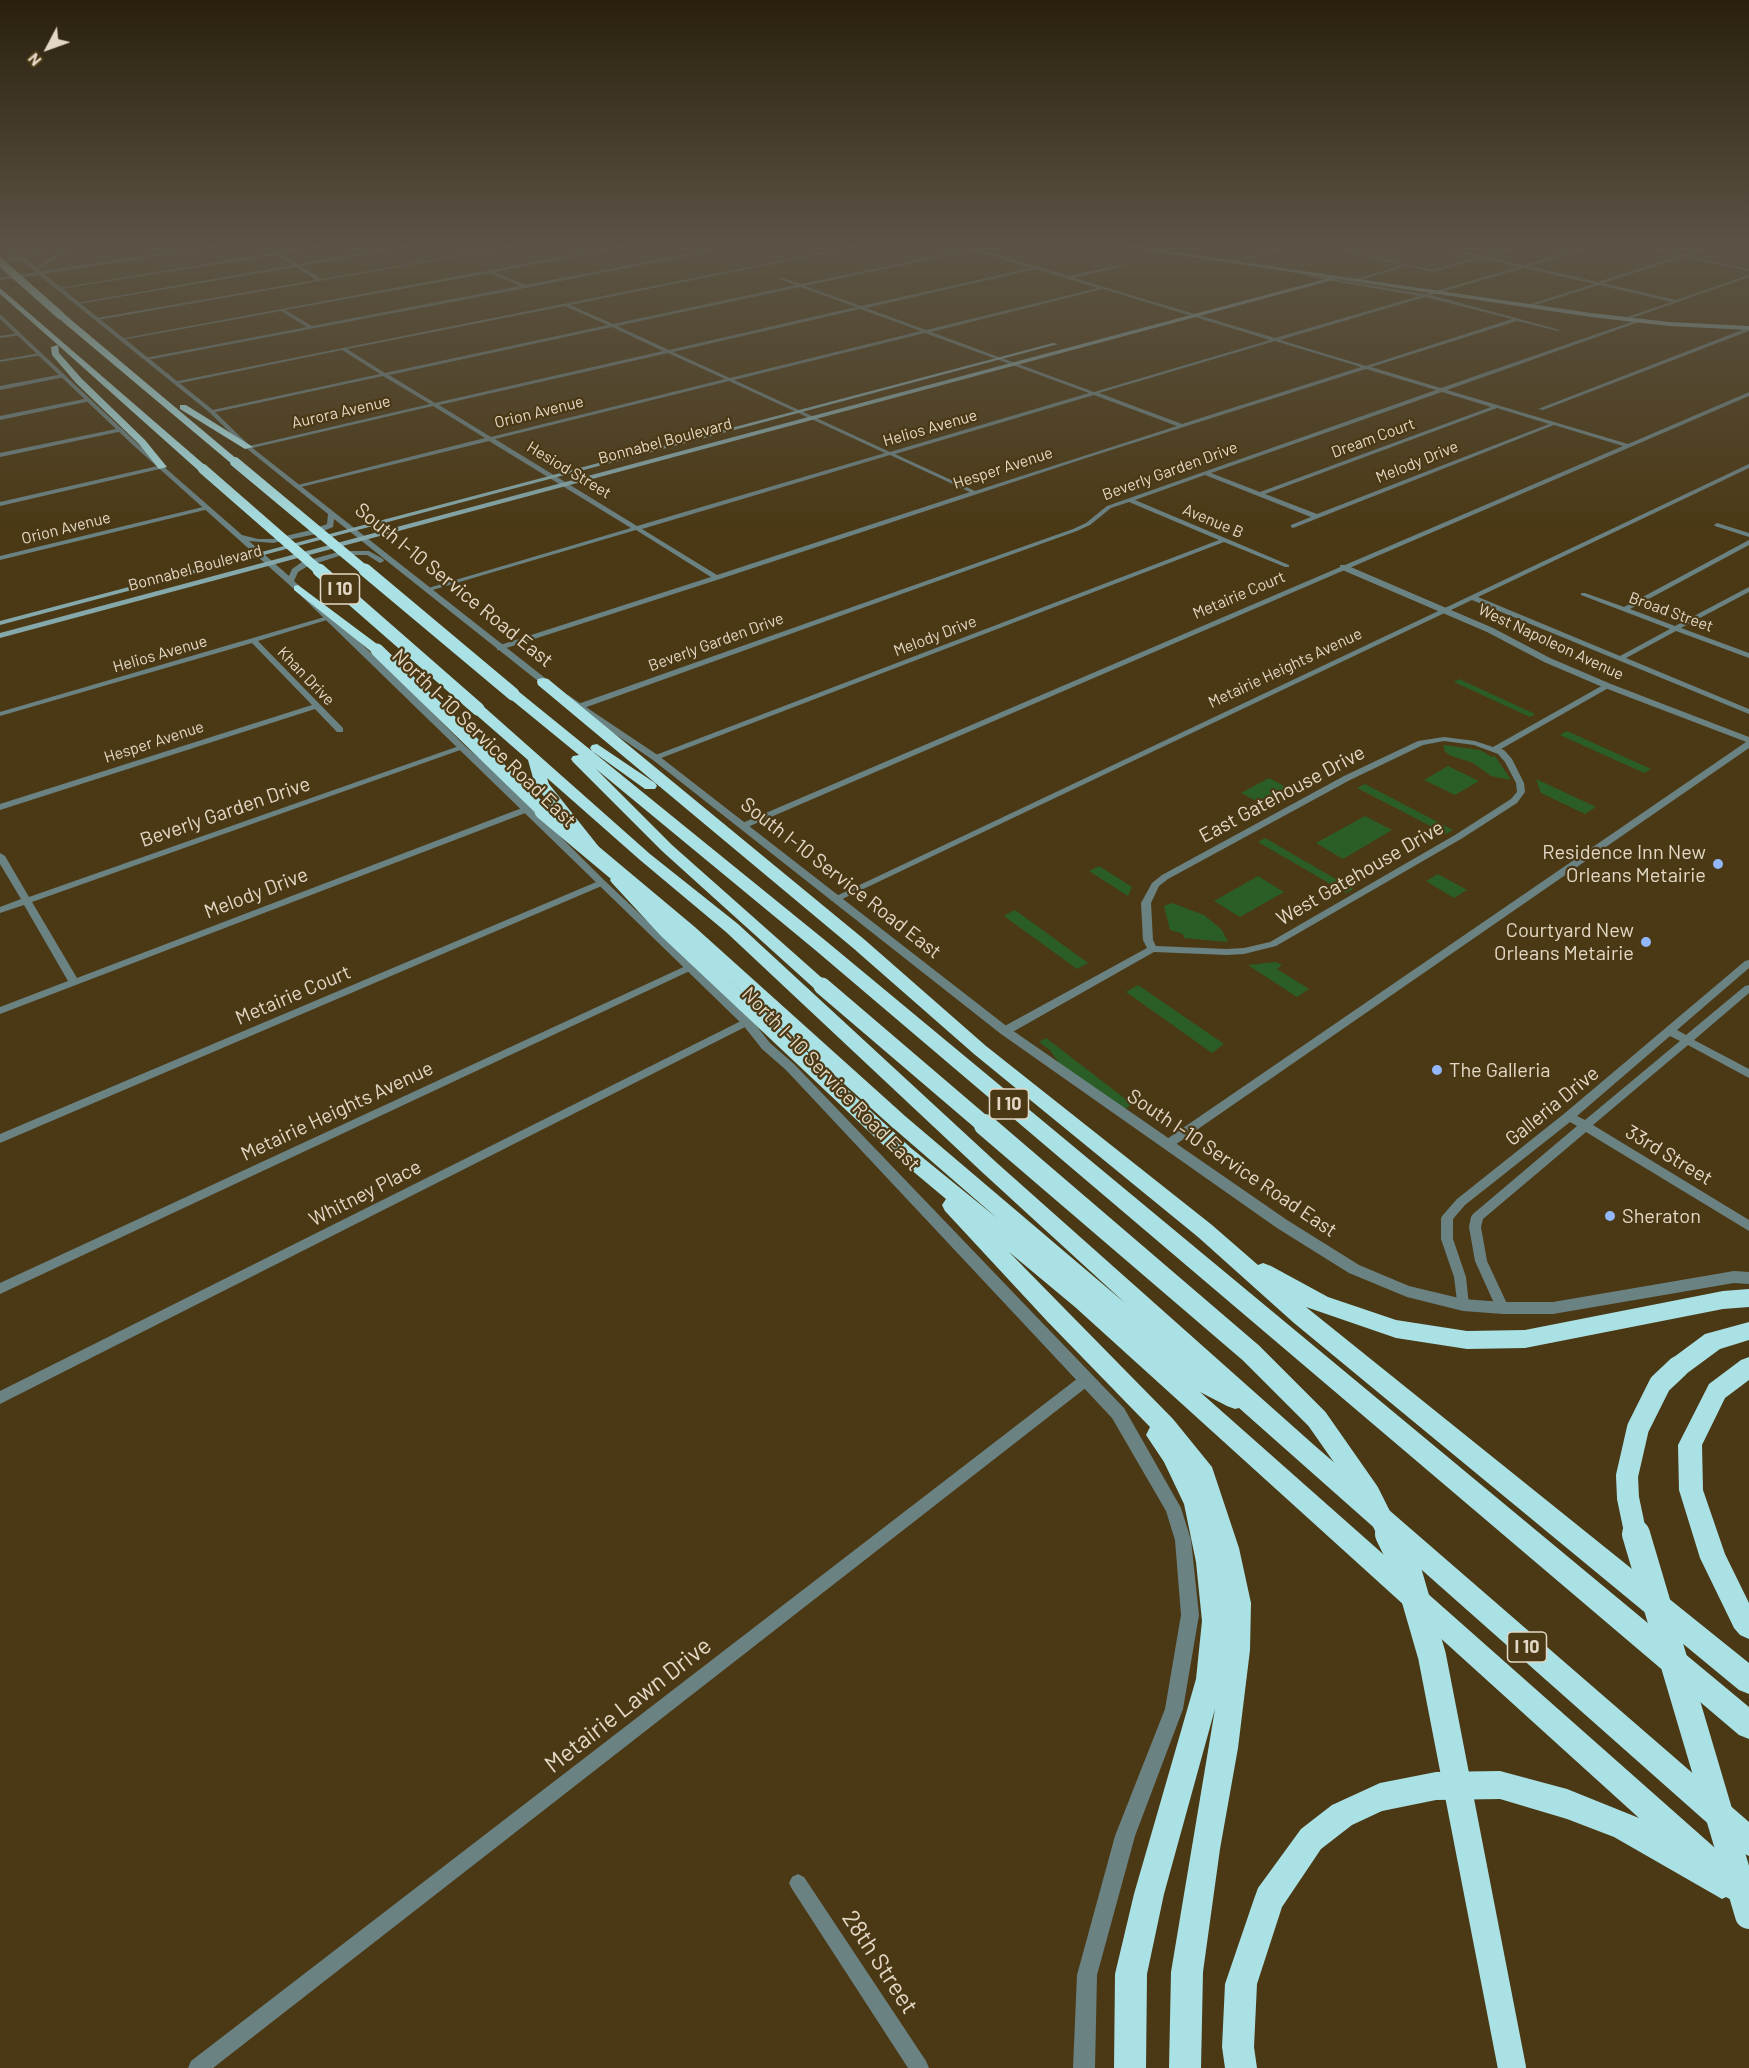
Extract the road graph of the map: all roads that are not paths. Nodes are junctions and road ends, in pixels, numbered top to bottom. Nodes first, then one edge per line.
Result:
1 (26, 341) edge
2 (54, 341) edge
3 (56, 341) edge
4 (90, 341) edge
5 (124, 341) edge
6 (245, 341) edge
7 (385, 341) edge
8 (543, 341) edge
9 (643, 341) edge
10 (718, 341) edge
11 (889, 341) edge
12 (953, 341) edge
13 (1067, 341) dead end
14 (1099, 341) edge
15 (1261, 341) edge
16 (1276, 341) joint
17 (1452, 341) edge
18 (1581, 341) edge
19 (1719, 341) edge
20 (1269, 343) junction
21 (343, 349) junction
22 (668, 352) junction
23 (40, 354) junction
24 (1001, 358) junction
25 (147, 359) junction
26 (0, 361) edge
27 (1014, 363) junction
28 (1365, 369) junction
29 (1358, 371) junction
30 (385, 374) junction
31 (131, 375) junction
32 (63, 376) junction
33 (729, 380) junction
34 (176, 382) junction
35 (0, 388) edge
36 (1440, 390) junction
37 (1433, 393) junction
38 (1096, 394) junction
39 (1749, 394) edge
40 (89, 400) junction
41 (435, 405) junction
42 (1495, 407) junction
43 (1541, 409) dead end
44 (211, 411) junction
45 (798, 412) junction
46 (0, 417) edge
47 (810, 418) junction
48 (1553, 424) junction
49 (1183, 426) junction
50 (121, 430) junction
51 (490, 438) junction
52 (1628, 446) junction
53 (248, 447) junction
54 (889, 454) junction
55 (0, 455) edge
56 (1749, 466) edge
57 (162, 467) junction
58 (1205, 473) junction
59 (554, 477) junction
60 (565, 484) junction
61 (297, 486) junction
62 (976, 493) junction
63 (1260, 494) junction
64 (1130, 500) junction
65 (0, 504) edge
66 (207, 508) junction
67 (332, 512) junction
68 (1318, 517) junction
69 (1717, 525) dead end
70 (1293, 526) dead end
71 (638, 528) junction
72 (352, 530) junction
73 (1749, 535) edge
74 (238, 536) junction
75 (362, 539) junction
76 (1224, 540) junction
77 (1749, 542) edge
78 (259, 554) junction
79 (0, 558) edge
80 (270, 563) junction
81 (1287, 566) dead end
82 (1343, 567) junction
83 (718, 578) junction
84 (294, 585) junction
85 (1749, 589) edge
86 (426, 590) junction
87 (1582, 594) dead end
88 (1472, 597) junction
89 (1444, 610) junction
90 (1624, 610) junction
91 (328, 618) junction
92 (0, 622) edge
93 (1676, 628) junction
94 (0, 636) edge
95 (253, 640) junction
96 (500, 648) junction
97 (1749, 656) edge
98 (1619, 659) junction
99 (543, 682) junction
100 (1608, 686) junction
101 (513, 694) junction
102 (317, 706) junction
103 (581, 706) junction
104 (1749, 712) edge
105 (0, 714) edge
106 (340, 730) dead end
107 (1749, 742) edge
108 (462, 748) junction
109 (1495, 749) junction
110 (534, 758) junction
111 (657, 758) junction
112 (0, 807) edge
113 (525, 810) junction
114 (743, 826) junction
115 (0, 856) edge
116 (601, 884) junction
117 (784, 884) junction
118 (836, 900) junction
119 (27, 901) junction
120 (0, 910) edge
121 (1152, 949) junction
122 (1749, 963) edge
123 (690, 967) junction
124 (74, 982) junction
125 (1749, 988) edge
126 (0, 1011) edge
127 (747, 1022) junction
128 (1005, 1031) junction
129 (1670, 1031) junction
130 (1688, 1040) junction
131 (1749, 1074) edge
132 (1569, 1116) junction
133 (1586, 1127) junction
134 (0, 1139) edge
135 (1168, 1144) junction
136 (904, 1153) junction
137 (1749, 1226) edge
138 (1205, 1232) junction
139 (1749, 1278) edge
140 (0, 1289) edge
141 (1749, 1298) edge
142 (1462, 1305) junction
143 (1503, 1308) junction
144 (1749, 1331) edge
145 (1749, 1367) edge
146 (1087, 1379) junction
147 (1119, 1380) junction
148 (0, 1398) edge
149 (1258, 1411) junction
150 (1749, 1626) edge
151 (1749, 1680) edge
152 (1749, 1725) edge
153 (1749, 1841) edge
154 (798, 1883) dead end
155 (1749, 1898) edge
156 (1749, 1915) edge
157 (198, 2068) edge
158 (919, 2068) edge
159 (1084, 2068) edge
160 (1130, 2068) edge
161 (1185, 2068) edge
162 (1241, 2068) edge
163 (1512, 2068) edge

1 - 23 street, North I-10 Service Road East
2 - 57 highway
3 - 110 highway, I 10, bridge
4 - 31 highway, I 10, bridge
5 - 25 street, South I-10 Service Road East
6 - 25 street
7 - 21 street
8 - 30 street
9 - 22 street
10 - 22 street, Aurora Avenue
11 - 33 street, Orion Avenue
12 - 24 street
13 - 24 main road, Bonnabel Boulevard
14 - 27 main road, Bonnabel Boulevard
15 - 20 street
16 - 20 street, Helios Avenue
16 - 28 street
17 - 28 street, Hesper Avenue
18 - 36 street, Beverly Garden Drive
19 - 43 street
20 - 29 street
20 - 38 street, Helios Avenue
21 - 30 street, Hesiod Street
21 - 34 street
22 - 33 street
22 - 41 street, Aurora Avenue
23 - 26 street
23 - 32 street, North I-10 Service Road East
24 - 27 street
24 - 45 main road, Bonnabel Boulevard
25 - 34 street, South I-10 Service Road East
27 - 38 street
27 - 47 main road, Bonnabel Boulevard
28 - 29 street, Hesper Avenue
28 - 36 street
29 - 37 street
29 - 49 street, Hesper Avenue
30 - 41 street, Hesiod Street
30 - 44 street
31 - 53 highway
31 - 101 highway, I 10, bridge
32 - 35 street
32 - 40 street, North I-10 Service Road East
33 - 45 street
33 - 51 street, Orion Avenue
34 - 44 street, South I-10 Service Road East
36 - 37 street, Beverly Garden Drive
36 - 42 street
37 - 58 street, Beverly Garden Drive
38 - 49 street
38 - 54 street, Helios Avenue
39 - 52 street, Metairie Court
40 - 46 street
40 - 50 street, North I-10 Service Road East
41 - 51 street, Hesiod Street
41 - 53 street, Aurora Avenue
42 - 48 street
42 - 63 street, Dream Court
44 - 53 street, South I-10 Service Road East
45 - 47 street
45 - 59 main road, Bonnabel Boulevard
47 - 54 street
47 - 60 main road, Bonnabel Boulevard
48 - 52 street
48 - 68 street, Melody Drive
49 - 62 street, Hesper Avenue
50 - 55 street
50 - 57 street, North I-10 Service Road East
51 - 59 street, Hesiod Street
51 - 61 street, Orion Avenue
52 - 82 street, Metairie Court
53 - 61 street, South I-10 Service Road East
54 - 62 street
54 - 71 street, Helios Avenue
56 - 88 street, Metairie Heights Avenue
57 - 65 street
57 - 66 street, North I-10 Service Road East
58 - 63 street
58 - 64 street, Beverly Garden Drive
59 - 60 street, Hesiod Street
59 - 72 main road, Bonnabel Boulevard
60 - 71 street, Hesiod Street
60 - 75 main road, Bonnabel Boulevard
61 - 67 street, South I-10 Service Road East
62 - 83 street, Hesper Avenue
63 - 68 street
64 - 76 street, Avenue B
64 - 103 street, Beverly Garden Drive
66 - 74 street, North I-10 Service Road East
66 - 79 street, Orion Avenue
67 - 72 street, South I-10 Service Road East
67 - 74 street
68 - 70 street, Melody Drive
69 - 73 street
71 - 83 street, Hesiod Street
71 - 86 street, Helios Avenue
72 - 75 street, South I-10 Service Road East
72 - 78 main road, Bonnabel Boulevard
74 - 78 street, North I-10 Service Road East
75 - 80 main road, Bonnabel Boulevard
75 - 86 street, South I-10 Service Road East
76 - 81 street, Avenue B
76 - 111 street, Melody Drive
77 - 90 street
78 - 80 street, North I-10 Service Road East
78 - 92 main road, Bonnabel Boulevard
80 - 84 street, North I-10 Service Road East
80 - 94 main road, Bonnabel Boulevard
82 - 89 street, West Napoleon Avenue
82 - 114 street, Metairie Court
83 - 96 street, Hesper Avenue
84 - 86 street
84 - 91 street, North I-10 Service Road East
84 - 149 highway, bridge
85 - 93 street
86 - 96 street, South I-10 Service Road East
87 - 90 street, Broad Street
88 - 89 street, Metairie Heights Avenue
88 - 98 street
89 - 100 street, West Napoleon Avenue
89 - 118 street, Metairie Heights Avenue
90 - 93 street, Broad Street
91 - 95 street, Helios Avenue
91 - 108 street, North I-10 Service Road East
93 - 97 street, Broad Street
93 - 98 street
95 - 102 street, Khan Drive
95 - 105 street, Helios Avenue
96 - 99 street, South I-10 Service Road East
98 - 104 street
99 - 103 street, South I-10 Service Road East
99 - 117 highway
100 - 107 street, West Napoleon Avenue
100 - 109 street
101 - 117 highway
101 - 152 highway, I 10
101 - 163 highway, bridge
102 - 106 street, Khan Drive
102 - 112 street, Hesper Avenue
103 - 111 street, South I-10 Service Road East
107 - 135 street
108 - 113 street, North I-10 Service Road East
108 - 119 street, Beverly Garden Drive
109 - 121 street, East Gatehouse Drive
109 - 121 street, West Gatehouse Drive
110 - 136 highway
110 - 149 highway, I 10
111 - 114 street, South I-10 Service Road East
113 - 116 street, North I-10 Service Road East
113 - 124 street, Melody Drive
114 - 118 street, South I-10 Service Road East
115 - 119 street
116 - 123 street, North I-10 Service Road East
116 - 134 street, Metairie Court
117 - 138 highway
118 - 128 street, South I-10 Service Road East
119 - 120 street, Beverly Garden Drive
119 - 124 street
121 - 128 street
122 - 129 street, Galleria Drive
123 - 127 street, North I-10 Service Road East
123 - 140 street, Metairie Heights Avenue
124 - 126 street, Melody Drive
125 - 130 street, Galleria Drive
127 - 146 street, North I-10 Service Road East
127 - 148 street, Whitney Place
128 - 135 street, South I-10 Service Road East
129 - 130 street
129 - 132 street, Galleria Drive
130 - 131 street
130 - 133 street, Galleria Drive
132 - 133 street, 33rd Street
132 - 142 street, Galleria Drive
133 - 137 street, 33rd Street
133 - 143 street, Galleria Drive
135 - 142 street, South I-10 Service Road East
136 - 147 highway
136 - 155 highway
138 - 141 highway
138 - 151 highway
139 - 143 street, South I-10 Service Road East
142 - 143 street, South I-10 Service Road East
144 - 156 highway, bridge
145 - 150 highway
146 - 157 street, Metairie Lawn Drive
146 - 159 street, North I-10 Service Road East
147 - 160 highway
147 - 161 highway
149 - 153 highway, I 10
154 - 158 street, 28th Street
155 - 162 highway

